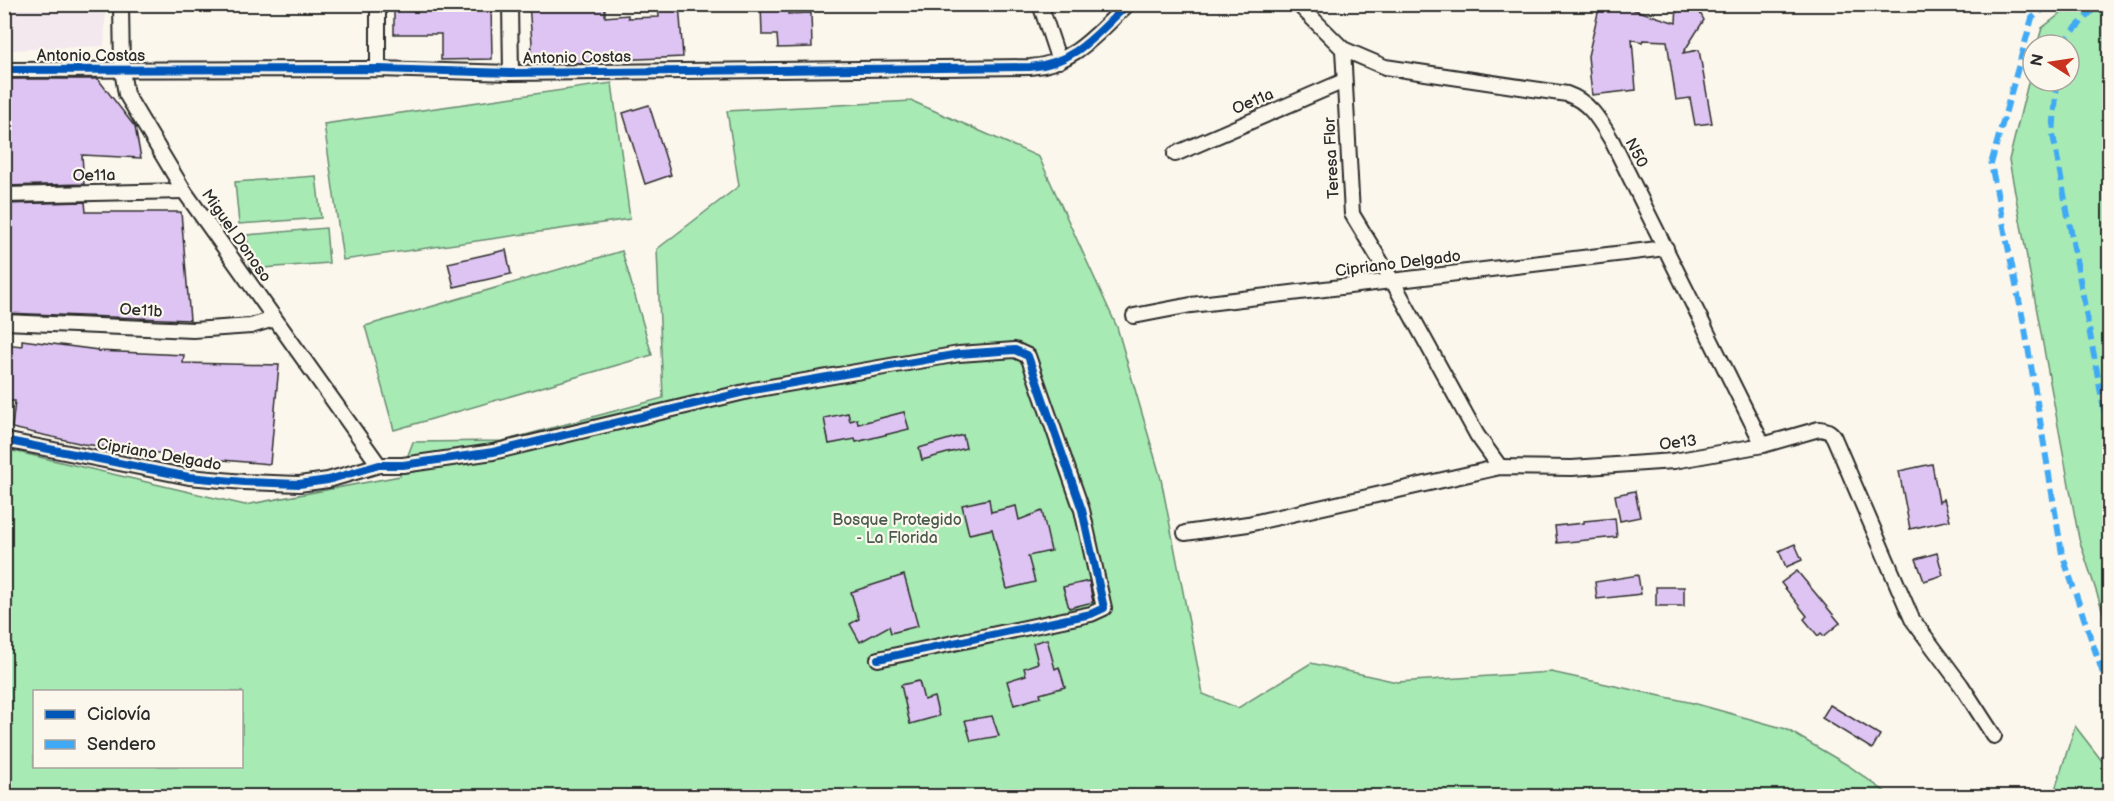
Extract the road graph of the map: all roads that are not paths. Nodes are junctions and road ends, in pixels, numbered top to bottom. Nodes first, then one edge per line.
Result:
1 (121, 4) edge
2 (378, 4) edge
3 (510, 4) edge
4 (1041, 4) edge
5 (1128, 4) edge
6 (1298, 4) edge
7 (1343, 49) junction
8 (1059, 62) junction
9 (378, 69) junction
10 (4, 70) edge
11 (122, 70) junction
12 (511, 73) junction
13 (1344, 81) junction
14 (1175, 154) dead end
15 (184, 191) junction
16 (4, 195) edge
17 (1666, 248) junction
18 (1393, 282) junction
19 (1134, 316) dead end
20 (274, 319) junction
21 (4, 322) edge
22 (4, 440) edge
23 (1763, 445) junction
24 (380, 465) junction
25 (1500, 467) junction
26 (1185, 533) dead end
27 (878, 659) dead end
28 (1994, 736) dead end

1 - 11 street, Miguel Donoso
2 - 9 street
3 - 12 street
4 - 8 street
5 - 8 street, Antonio Costas
6 - 7 street
7 - 13 street, Teresa Flor
7 - 17 street, N50
8 - 12 street, Antonio Costas
9 - 11 street, Antonio Costas
9 - 12 street, Antonio Costas
10 - 11 street, Antonio Costas
11 - 15 street, Miguel Donoso
13 - 14 street, Oe11a
13 - 18 street, Teresa Flor
15 - 16 street, Oe11a
15 - 20 street, Miguel Donoso
17 - 18 street, Cipriano Delgado
17 - 23 street, N50
18 - 19 street, Cipriano Delgado
18 - 25 street, Teresa Flor
20 - 21 street, Oe11b
20 - 24 street, Miguel Donoso
22 - 24 street, Cipriano Delgado
23 - 25 street, Oe13
23 - 28 street, Oe13
24 - 27 street, Cipriano Delgado
25 - 26 street, Oe13

